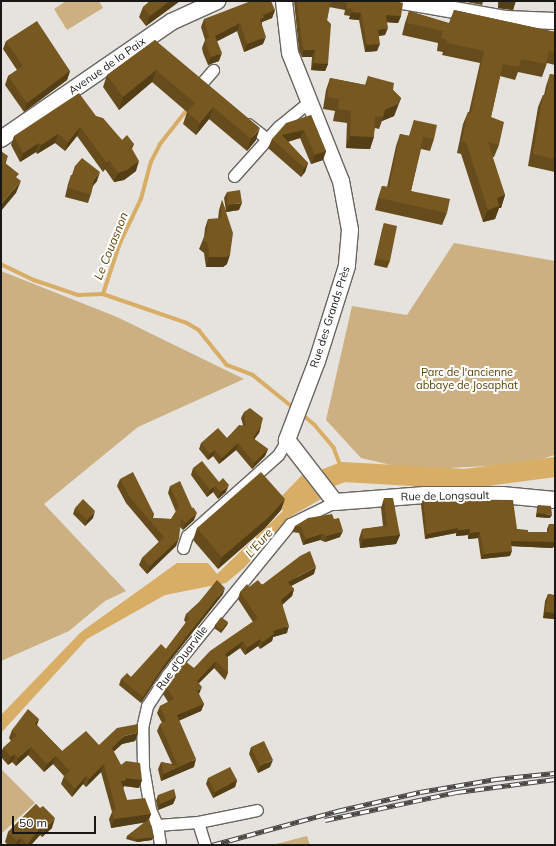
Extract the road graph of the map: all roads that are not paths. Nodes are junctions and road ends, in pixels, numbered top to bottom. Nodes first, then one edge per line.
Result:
1 (217, 1) edge
2 (284, 1) edge
3 (403, 1) edge
4 (555, 21) edge
5 (213, 70) dead end
6 (189, 76) edge
7 (200, 85) junction
8 (212, 95) edge
9 (309, 102) junction
10 (239, 117) edge
11 (1, 139) edge
12 (267, 139) junction
13 (234, 176) dead end
14 (287, 440) junction
15 (333, 499) junction
16 (555, 500) edge
17 (183, 548) dead end
18 (257, 810) dead end
19 (157, 825) junction
20 (199, 825) junction
21 (160, 844) dead end
22 (205, 845) edge

1 - 11 street, Avenue de la Paix
2 - 9 street, Rue des Grands Près
3 - 4 street
5 - 7 street
6 - 7 street
7 - 8 street
9 - 12 street
9 - 14 street, Rue des Grands Près
10 - 12 street
12 - 13 street
14 - 15 street
14 - 17 street, Rue des Grands Près
15 - 16 street, Rue de Longsault
15 - 19 street, Rue d'Ouarville
18 - 20 street
19 - 20 street
19 - 21 street, Rue d'Ouarville
20 - 22 street

